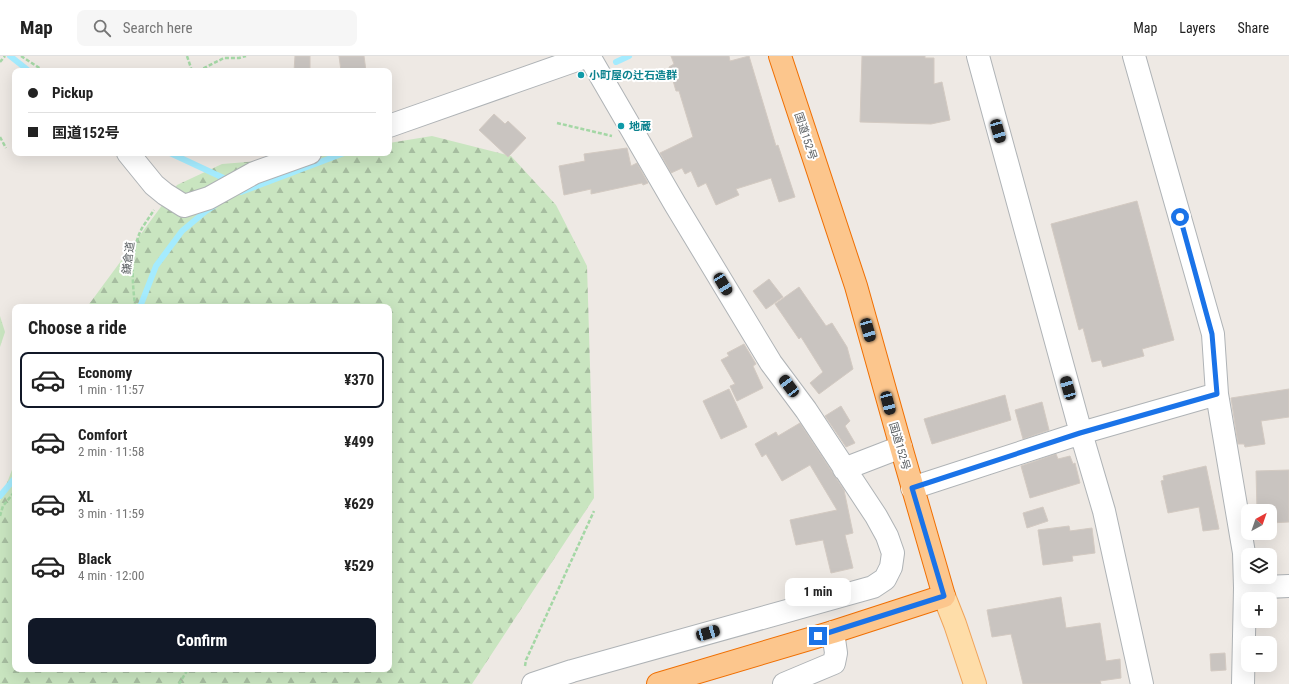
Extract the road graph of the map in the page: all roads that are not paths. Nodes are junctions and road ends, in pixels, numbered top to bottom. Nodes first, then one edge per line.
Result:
1 (589, 56) edge
2 (780, 56) edge
3 (978, 56) edge
4 (1134, 56) edge
5 (392, 125) edge
6 (130, 156) edge
7 (302, 156) edge
8 (1217, 394) junction
9 (1080, 433) junction
10 (900, 447) junction
11 (844, 469) junction
12 (912, 488) junction
13 (1289, 586) edge
14 (1245, 588) junction
15 (944, 596) junction
16 (833, 632) junction
17 (529, 676) edge
18 (658, 684) edge
19 (784, 684) edge
20 (975, 684) edge
21 (1142, 684) edge
22 (1243, 684) edge

1 - 5 street
1 - 11 street
2 - 10 highway, 国道152号
3 - 9 street
4 - 8 street
6 - 7 street
8 - 9 street
8 - 14 street
9 - 12 street
9 - 21 street
10 - 11 street
10 - 12 highway, 国道152号
11 - 17 street
12 - 15 highway, 国道152号
13 - 14 street
14 - 22 street
15 - 16 highway
15 - 20 main road
16 - 18 highway
16 - 19 street

